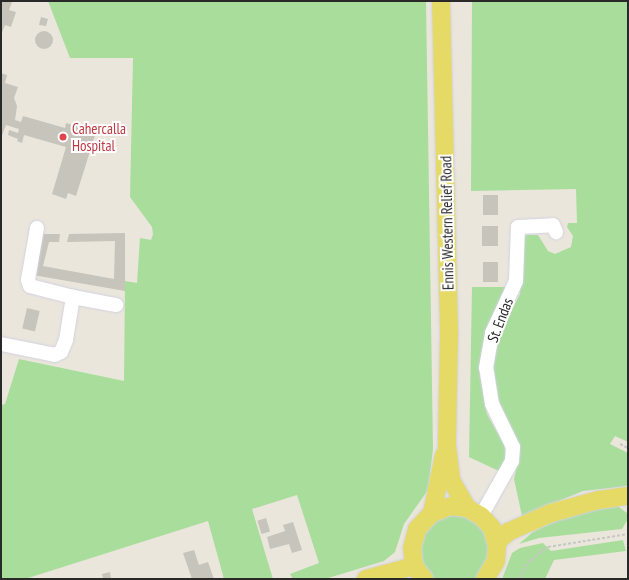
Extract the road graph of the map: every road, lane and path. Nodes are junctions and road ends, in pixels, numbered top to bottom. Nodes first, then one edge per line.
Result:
1 (442, 1) edge
2 (37, 228) dead end
3 (556, 232) dead end
4 (73, 297) junction
5 (116, 305) dead end
6 (1, 344) edge
7 (620, 444) dead end
8 (447, 445) junction
9 (628, 448) edge
10 (628, 496) edge
11 (474, 512) junction
12 (432, 513) junction
13 (628, 534) edge
14 (497, 542) junction
15 (419, 573) edge
16 (366, 579) edge
17 (484, 579) edge
18 (518, 579) edge

1 - 8 main road, Ennis Western Relief Road
2 - 4 street
3 - 11 street, St. Endas
4 - 5 street
4 - 6 street
7 - 9 path
8 - 11 main road, Ennis Western Relief Road
8 - 12 main road, Ennis Western Relief Road
10 - 14 main road
11 - 12 main road
11 - 14 main road, Ennis Western Relief Road
12 - 15 main road
13 - 18 path
14 - 17 main road
15 - 16 main road

